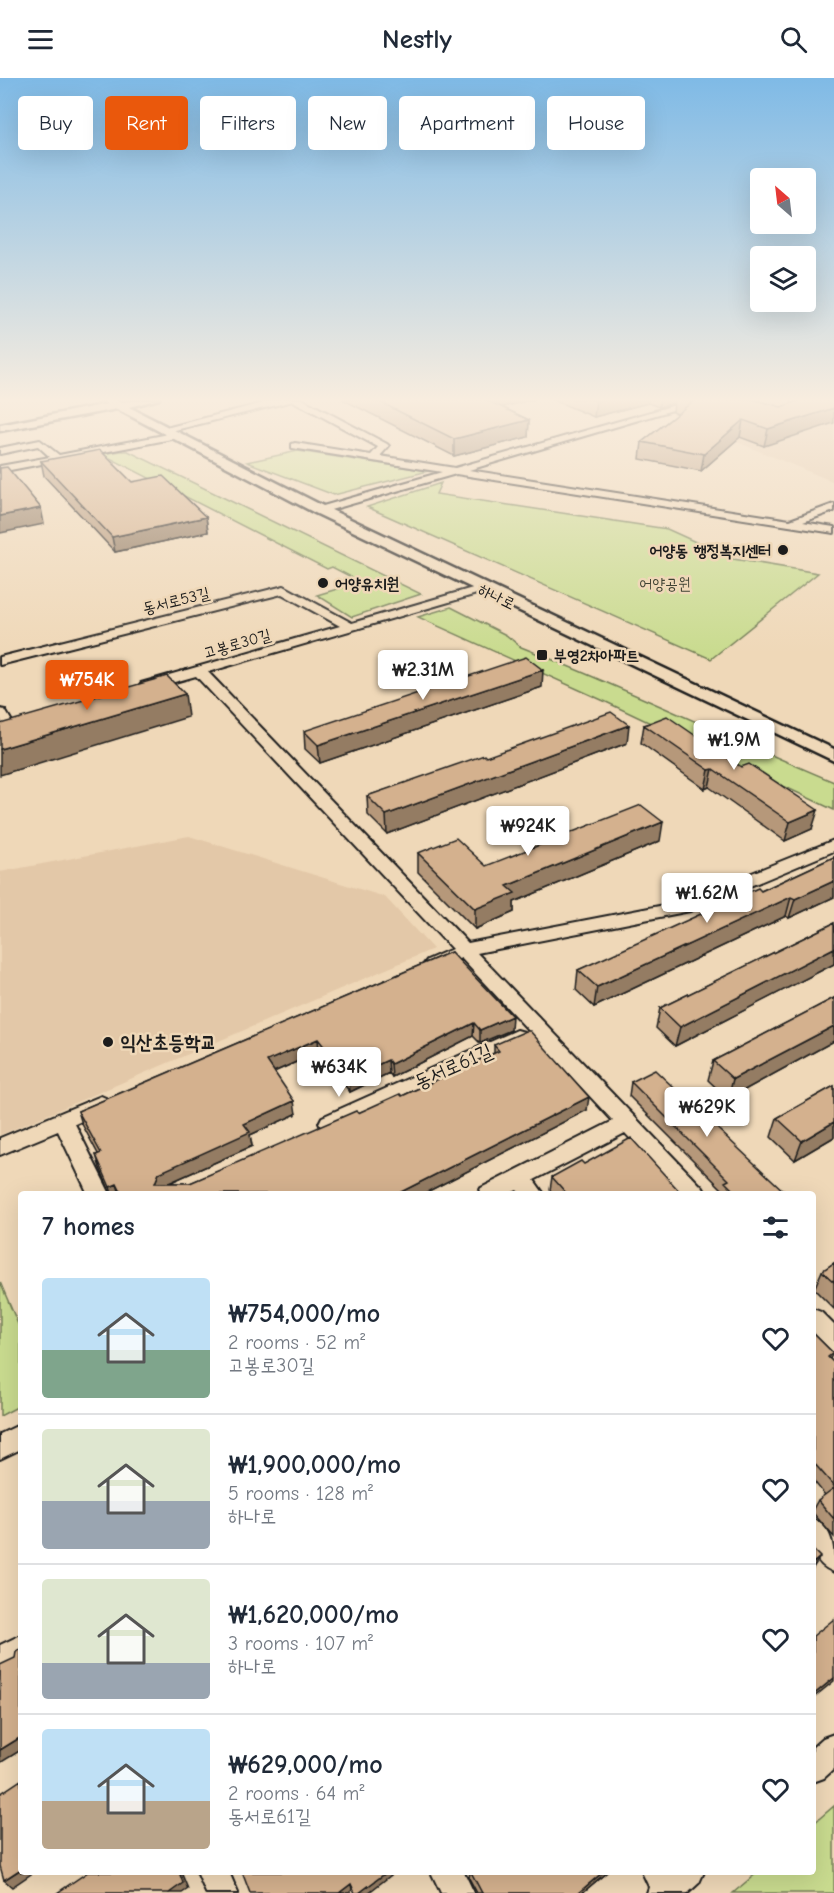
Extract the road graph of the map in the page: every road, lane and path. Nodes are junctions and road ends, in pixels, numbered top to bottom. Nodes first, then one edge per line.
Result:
1 (269, 484) edge
2 (416, 484) edge
3 (541, 484) edge
4 (834, 507) edge
5 (320, 510) junction
6 (790, 524) junction
7 (834, 530) edge
8 (483, 589) junction
9 (352, 628) junction
10 (0, 661) edge
11 (199, 670) junction
12 (128, 691) edge
13 (834, 756) edge
14 (834, 845) edge
15 (464, 950) junction
16 (421, 969) edge
17 (537, 1028) junction
18 (117, 1097) edge
19 (63, 1120) junction
20 (627, 1123) junction
21 (311, 1131) edge
22 (0, 1147) edge
23 (527, 1186) edge
24 (98, 1191) edge
25 (503, 1191) edge
26 (691, 1191) edge
27 (816, 1322) edge
28 (834, 1341) edge
29 (18, 1438) edge
30 (0, 1447) edge
31 (816, 1536) edge
32 (834, 1558) edge
33 (18, 1651) edge
34 (0, 1661) edge
35 (834, 1749) edge
36 (816, 1764) edge
37 (214, 1875) edge
38 (449, 1875) edge
39 (222, 1893) edge
40 (458, 1893) edge

1 - 5 street, 하나로
2 - 5 street
3 - 6 street
4 - 6 street
5 - 8 street, 하나로
6 - 7 street
8 - 9 street, 고봉로30길
8 - 13 street, 하나로
9 - 10 street, 동서로53길
9 - 11 street, 고봉로30길
11 - 12 street, 고봉로30길
11 - 15 street
14 - 15 street
15 - 16 street
15 - 17 street
17 - 20 street
17 - 21 street, 동서로61길
18 - 19 street
19 - 22 street
19 - 24 street
20 - 23 street
20 - 26 street
23 - 25 street
27 - 28 street
29 - 30 street
31 - 32 street
33 - 34 street
35 - 36 street
37 - 39 street
38 - 40 street

